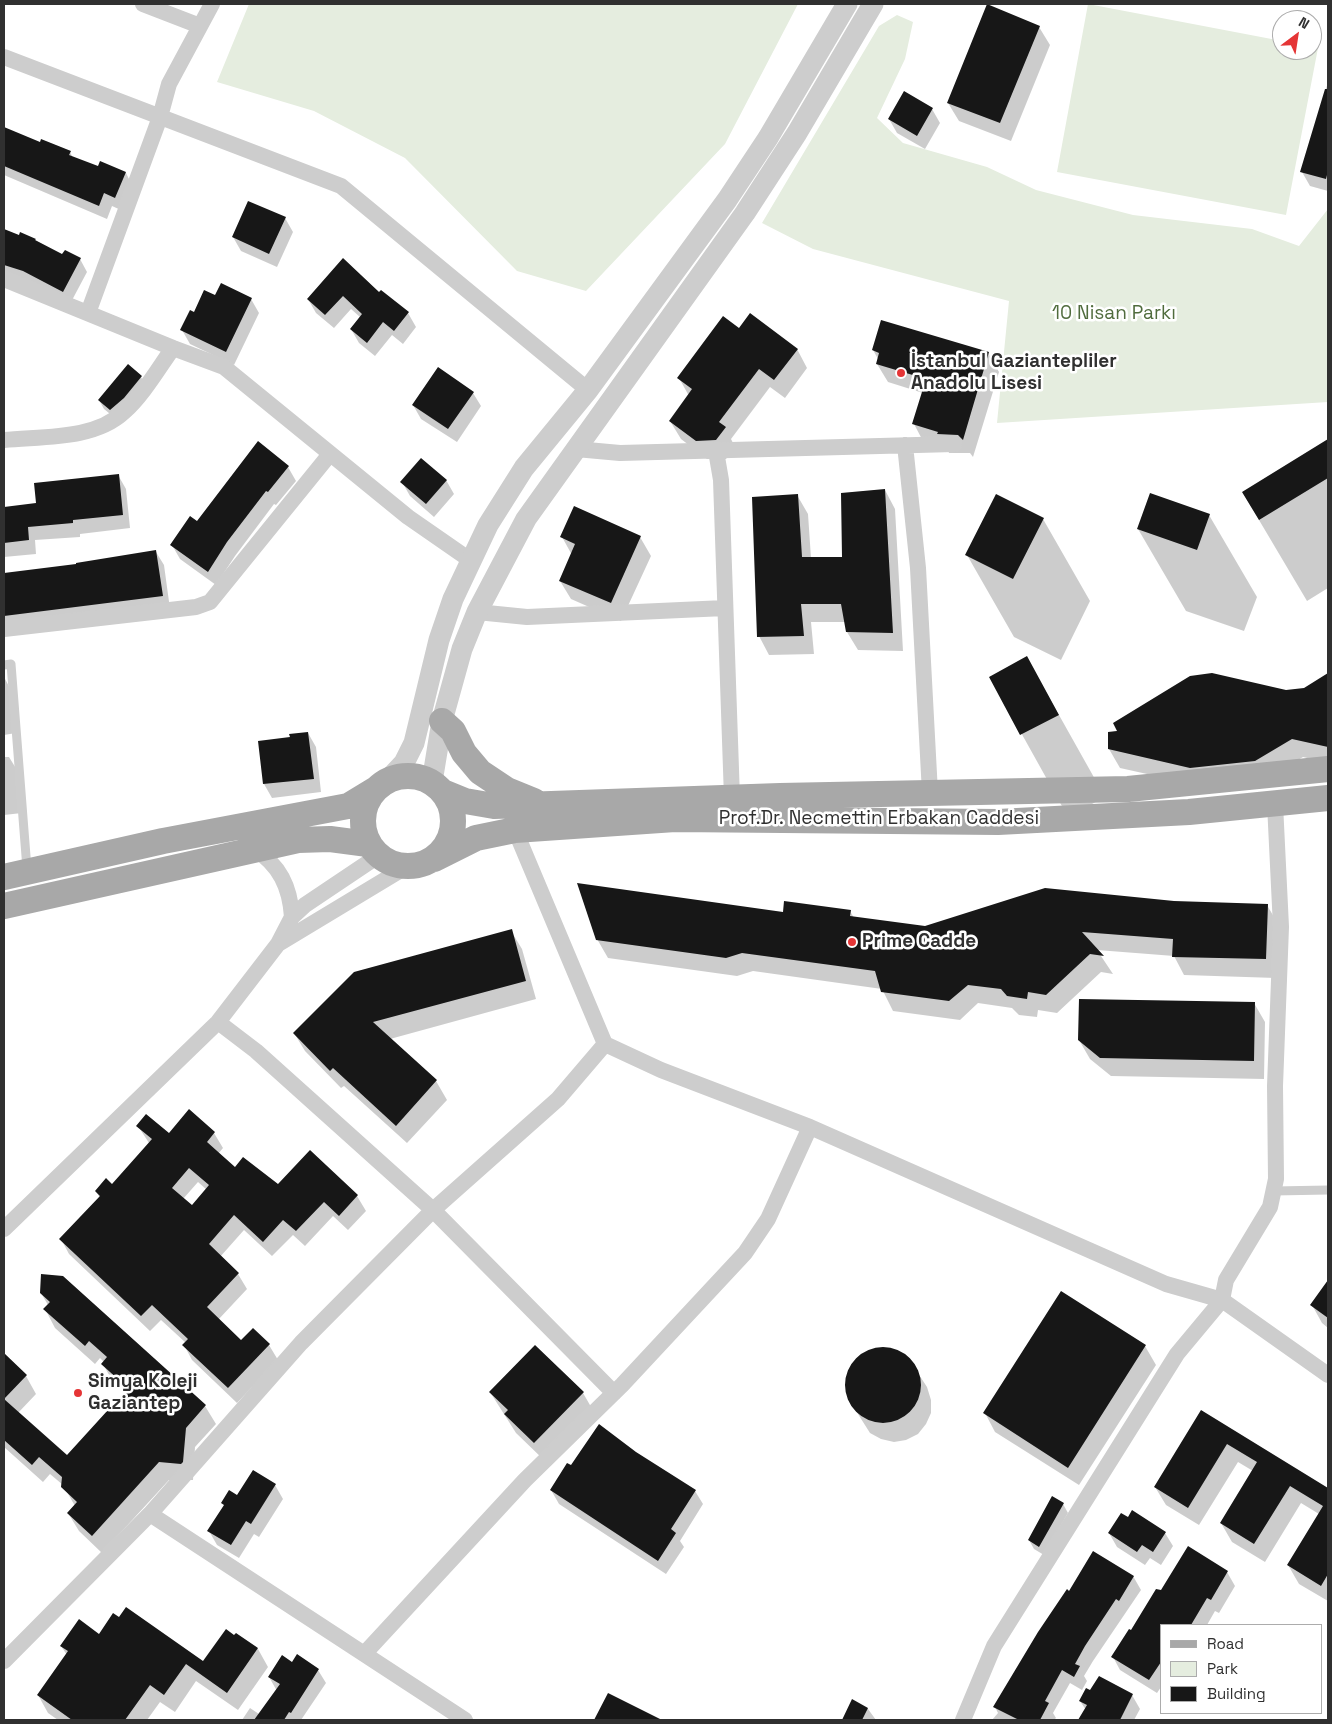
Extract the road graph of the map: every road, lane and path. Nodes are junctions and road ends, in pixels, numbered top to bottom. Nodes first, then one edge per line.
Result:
1 (144, 4) edge
2 (212, 4) edge
3 (848, 4) edge
4 (873, 4) edge
5 (200, 26) junction
6 (4, 57) edge
7 (160, 117) junction
8 (4, 279) edge
9 (88, 313) junction
10 (173, 348) junction
11 (588, 390) junction
12 (4, 440) edge
13 (954, 444) dead end
14 (905, 445) junction
15 (576, 449) junction
16 (716, 450) junction
17 (330, 454) junction
18 (470, 560) junction
19 (725, 608) junction
20 (477, 612) junction
21 (4, 629) edge
22 (4, 665) edge
23 (442, 721) junction
24 (1328, 769) edge
25 (382, 784) junction
26 (438, 787) junction
27 (930, 793) junction
28 (732, 798) junction
29 (1328, 798) edge
30 (539, 804) junction
31 (1275, 804) junction
32 (515, 830) junction
33 (253, 848) junction
34 (373, 850) junction
35 (434, 859) junction
36 (406, 867) junction
37 (16, 874) edge
38 (4, 906) edge
39 (292, 918) junction
40 (278, 944) junction
41 (218, 1022) junction
42 (605, 1044) junction
43 (810, 1126) junction
44 (1328, 1190) edge
45 (1274, 1191) junction
46 (433, 1210) junction
47 (4, 1229) edge
48 (1222, 1300) junction
49 (1328, 1375) edge
50 (614, 1393) junction
51 (150, 1514) junction
52 (365, 1653) junction
53 (4, 1661) edge
54 (465, 1720) edge
55 (963, 1720) edge

1 - 5 street
2 - 5 street
3 - 11 street
4 - 15 street
5 - 7 street
6 - 7 street
7 - 9 street
7 - 11 street
8 - 9 street
9 - 10 street
10 - 12 street
10 - 17 street
11 - 18 street
13 - 14 street
14 - 16 street
14 - 27 street
15 - 16 street
15 - 20 street
16 - 19 street
17 - 18 street
17 - 21 street
18 - 25 street
19 - 20 street
19 - 28 street
20 - 23 street
22 - 37 lane
23 - 26 street
23 - 30 main road
24 - 27 main road, Prof.Dr. Necmettin Erbakan Caddesi
25 - 26 main road
25 - 34 main road
25 - 37 main road
26 - 30 main road, Prof.Dr. Necmettin Erbakan Caddesi
26 - 35 main road
27 - 28 main road, Prof.Dr. Necmettin Erbakan Caddesi
28 - 30 main road, Prof.Dr. Necmettin Erbakan Caddesi
29 - 31 main road, Prof.Dr. Necmettin Erbakan Caddesi
31 - 32 main road, Prof.Dr. Necmettin Erbakan Caddesi
31 - 45 street
32 - 35 main road, Prof.Dr. Necmettin Erbakan Caddesi
32 - 42 street
33 - 34 main road
33 - 38 main road
33 - 39 street
34 - 36 main road
34 - 39 street
35 - 36 main road
36 - 40 street
39 - 40 street
40 - 41 street
41 - 46 street
41 - 47 street
42 - 43 street
42 - 46 street
43 - 48 street
43 - 50 street
44 - 45 lane
45 - 48 street
46 - 50 street
46 - 51 street
48 - 49 street
48 - 55 street
50 - 52 street
51 - 52 street
51 - 53 street
52 - 54 street

